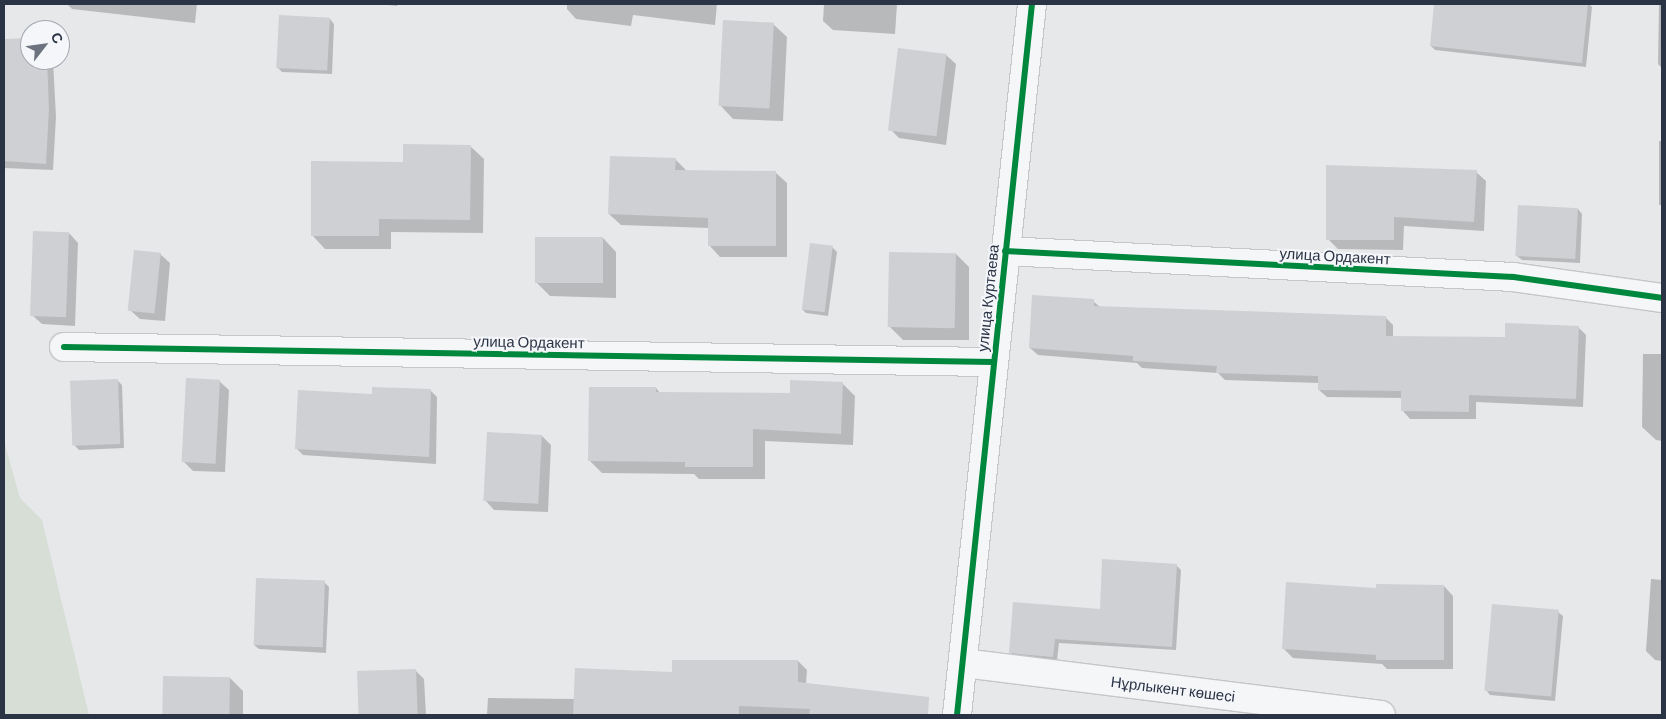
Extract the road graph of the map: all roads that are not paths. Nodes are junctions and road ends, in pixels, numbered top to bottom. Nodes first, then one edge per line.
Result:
1 (1032, 4) edge
2 (1005, 251) junction
3 (1662, 298) edge
4 (64, 347) dead end
5 (993, 362) junction
6 (964, 663) junction
7 (956, 715) edge
8 (1381, 715) edge

1 - 2 street, улица Куртаева
2 - 3 street, улица Ордакент
2 - 5 street, улица Куртаева
4 - 5 street, улица Ордакент
5 - 6 street, улица Куртаева
6 - 7 street, улица Куртаева
6 - 8 street, Нұрлыкент көшесі

